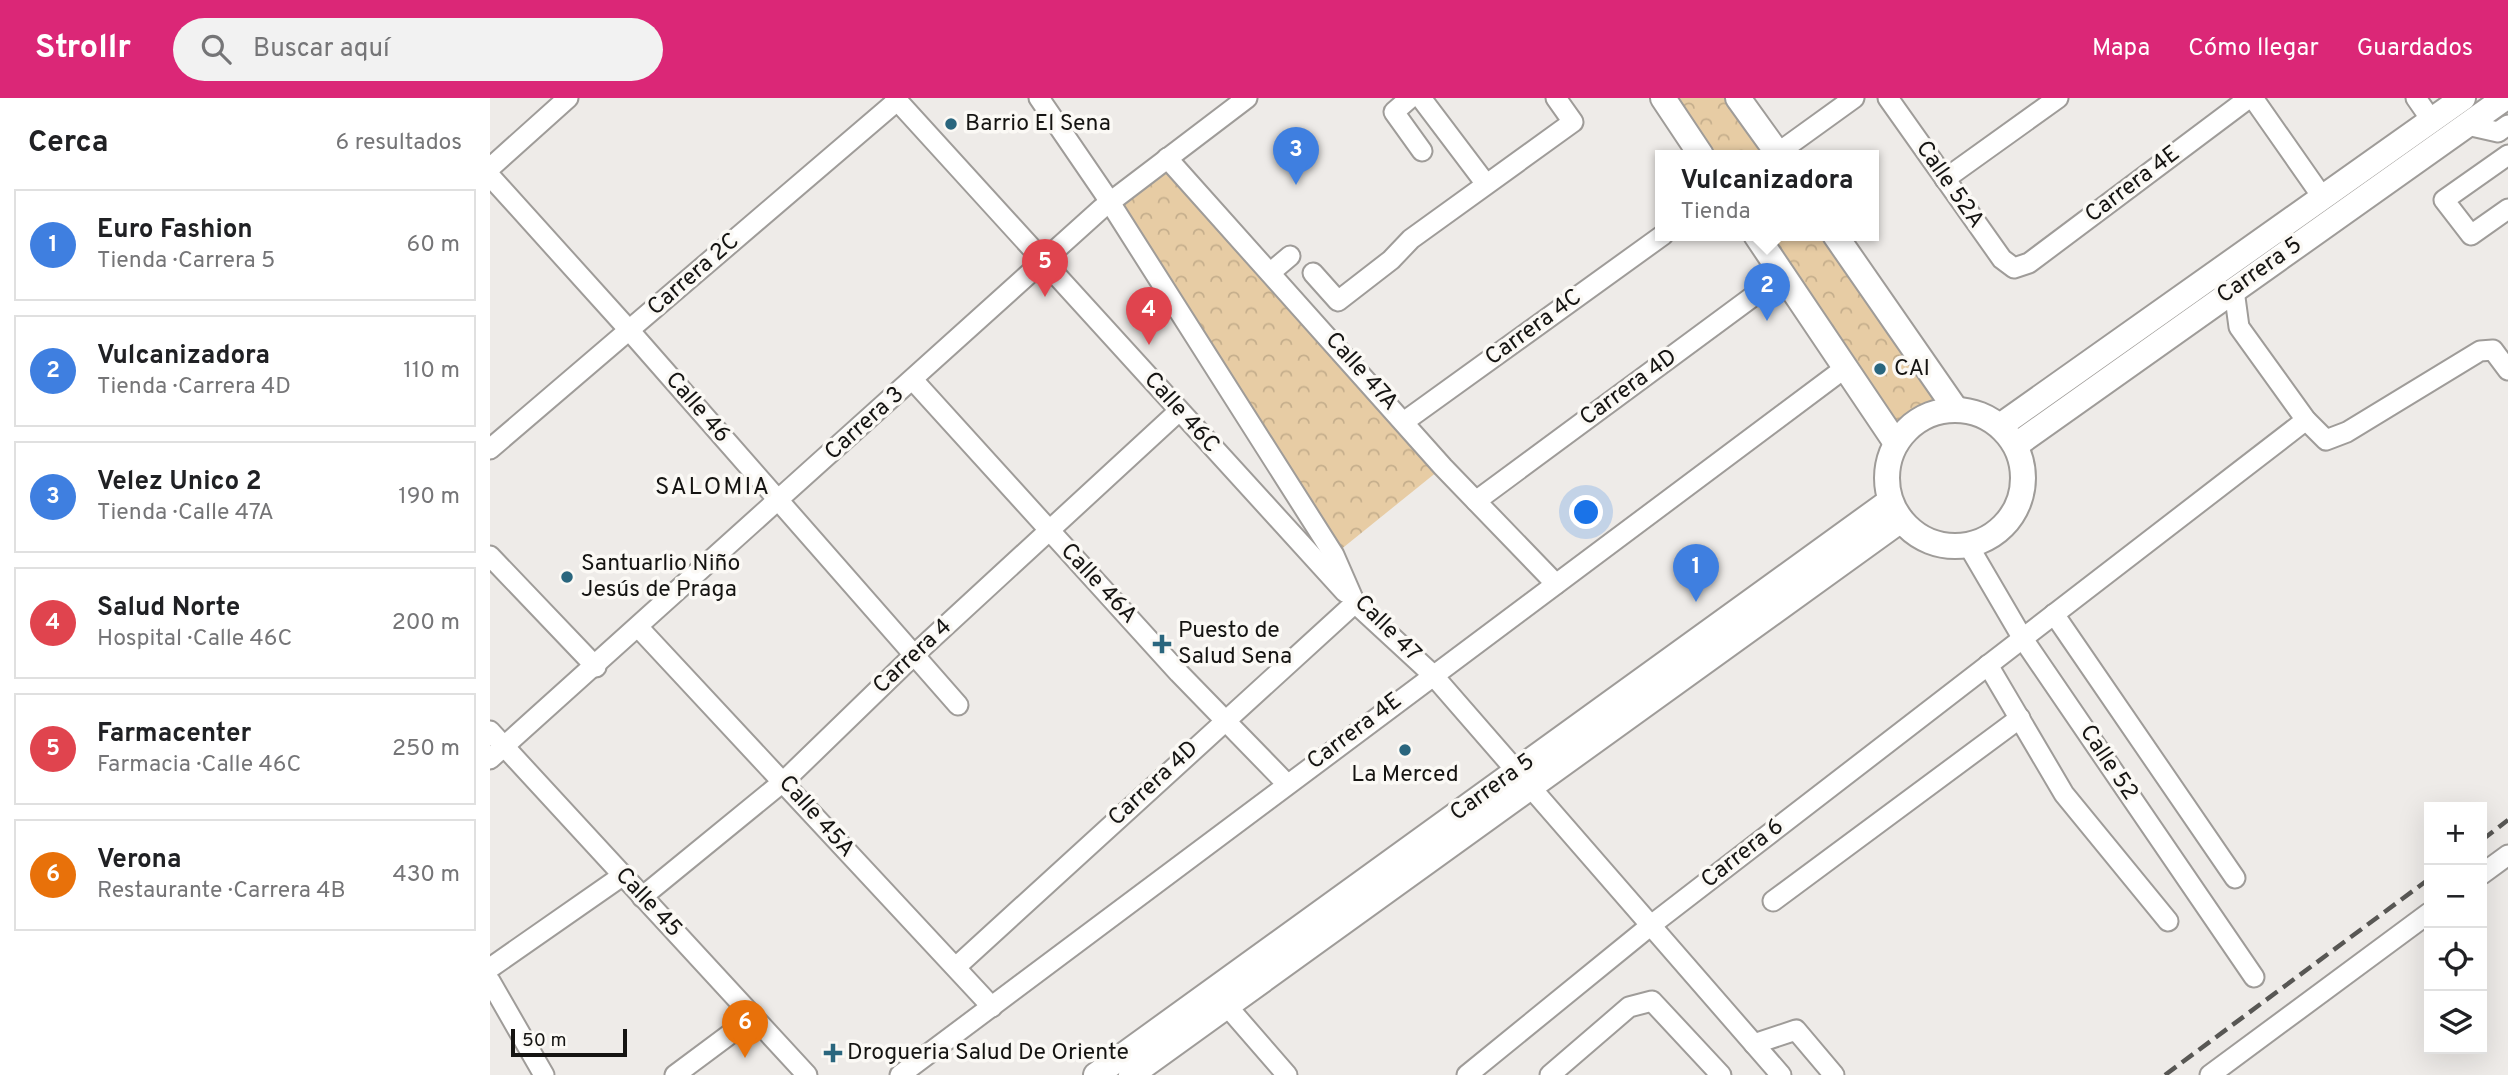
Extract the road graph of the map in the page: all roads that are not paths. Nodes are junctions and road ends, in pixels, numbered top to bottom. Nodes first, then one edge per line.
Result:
1 (568, 98) edge
2 (1247, 98) edge
3 (1410, 98) edge
4 (1421, 98) edge
5 (1556, 98) edge
6 (1663, 98) edge
7 (1738, 98) edge
8 (1854, 98) edge
9 (1888, 98) edge
10 (2058, 98) edge
11 (2251, 98) edge
12 (2416, 98) edge
13 (2463, 98) edge
14 (2505, 98) edge
15 (897, 99) edge
16 (1046, 100) edge
17 (2432, 121) junction
18 (2467, 125) junction
19 (2508, 125) edge
20 (1698, 150) edge
21 (1774, 150) edge
22 (1782, 150) edge
23 (1422, 151) dead end
24 (2508, 155) edge
25 (1167, 158) junction
26 (490, 168) edge
27 (490, 176) edge
28 (1945, 179) junction
29 (1486, 184) junction
30 (2323, 198) junction
31 (1110, 202) junction
32 (2508, 209) edge
33 (1655, 241) edge
34 (1760, 241) edge
35 (1839, 241) edge
36 (1290, 256) dead end
37 (1043, 263) junction
38 (2014, 268) joint
39 (1271, 272) junction
40 (1313, 273) dead end
41 (1782, 275) junction
42 (2228, 281) junction
43 (629, 330) junction
44 (1845, 368) junction
45 (2508, 370) edge
46 (913, 380) junction
47 (1955, 408) junction
48 (1179, 411) junction
49 (2306, 420) junction
50 (1405, 421) junction
51 (2008, 436) junction
52 (1896, 443) junction
53 (490, 449) edge
54 (1476, 500) junction
55 (778, 502) junction
56 (1895, 510) junction
57 (1049, 531) junction
58 (1968, 545) junction
59 (490, 556) edge
60 (1556, 584) junction
61 (1354, 603) junction
62 (2054, 614) junction
63 (639, 628) junction
64 (2024, 639) junction
65 (914, 655) junction
66 (1989, 665) junction
67 (596, 667) junction
68 (1432, 674) junction
69 (958, 705) dead end
70 (2020, 718) junction
71 (1224, 720) junction
72 (490, 731) edge
73 (498, 753) edge
74 (1523, 779) junction
75 (784, 781) junction
76 (1287, 784) junction
77 (2508, 855) edge
78 (2487, 870) edge
79 (622, 876) junction
80 (2235, 878) dead end
81 (642, 897) junction
82 (1773, 901) dead end
83 (2424, 917) edge
84 (2168, 921) dead end
85 (1650, 926) junction
86 (956, 967) junction
87 (490, 968) edge
88 (2254, 977) dead end
89 (490, 981) edge
90 (1227, 1006) junction
91 (992, 1007) junction
92 (753, 1017) junction
93 (1754, 1045) junction
94 (544, 1075) edge
95 (675, 1075) edge
96 (807, 1075) edge
97 (900, 1075) edge
98 (1096, 1075) edge
99 (1130, 1075) edge
100 (1287, 1075) edge
101 (1467, 1075) edge
102 (1550, 1075) edge
103 (1721, 1075) edge
104 (1781, 1075) edge
105 (1834, 1075) edge
106 (2210, 1075) edge

1 - 26 street
2 - 25 street, Carrera 3
3 - 23 street
4 - 29 street
5 - 29 street
6 - 20 main road
7 - 21 main road
8 - 22 street
9 - 28 street, Calle 52A
10 - 28 street
11 - 30 street
11 - 38 street, Carrera 4E
12 - 17 street
13 - 17 main road, Carrera 5
14 - 18 main road, Carrera 5
15 - 37 street, Calle 46C
15 - 43 street, Carrera 2C
16 - 31 street, Calle 47
17 - 30 main road, Carrera 5
18 - 19 street
18 - 42 main road, Carrera 5
24 - 32 street
25 - 31 street, Carrera 3
25 - 39 street, Calle 47A
27 - 43 street, Calle 46
28 - 38 street, Calle 52A
29 - 40 street
30 - 42 main road, Carrera 5
31 - 37 street, Carrera 3
31 - 61 street, Calle 47
33 - 50 street, Carrera 4C
34 - 41 main road
35 - 47 main road
36 - 39 street
37 - 46 street, Carrera 3
37 - 48 street, Calle 46C
39 - 50 street, Calle 47A
41 - 44 main road
41 - 54 street, Carrera 4D
42 - 49 street
42 - 51 main road, Carrera 5
43 - 53 street, Carrera 2C
43 - 55 street, Calle 46
44 - 52 main road
44 - 60 street, Carrera 4E
45 - 49 street
46 - 55 street, Carrera 3
46 - 57 street, Calle 46A
47 - 51 main road
47 - 52 main road
48 - 57 street, Carrera 4
48 - 61 street, Calle 46C
49 - 62 street, Carrera 6
50 - 54 street, Calle 47A
51 - 58 main road
52 - 56 main road
54 - 60 street, Calle 47A
55 - 63 street, Carrera 3
55 - 65 street, Calle 46
56 - 58 main road
56 - 74 main road, Carrera 5
57 - 65 street, Carrera 4
57 - 71 street, Calle 46A
58 - 64 street, Calle 52
59 - 67 street
60 - 68 street, Carrera 4E
61 - 68 street, Calle 47
61 - 71 street, Carrera 4D
62 - 64 street, Carrera 6
62 - 80 street
63 - 67 street, Carrera 3
63 - 75 street, Calle 45A
64 - 66 street, Carrera 6
64 - 88 street, Calle 52
65 - 69 street, Calle 46
65 - 75 street, Carrera 4
66 - 70 street
66 - 85 street, Carrera 6
67 - 73 street, Carrera 3
68 - 74 street, Calle 47
68 - 76 street, Carrera 4E
70 - 82 street
70 - 84 street
71 - 76 street, Calle 46A
71 - 86 street, Carrera 4D
72 - 73 street, Calle 45
73 - 79 street, Calle 45
74 - 85 street, Calle 47
74 - 90 main road, Carrera 5
74 - 98 main road, Carrera 5
75 - 81 street, Carrera 4
75 - 86 street, Calle 45A
76 - 91 street, Carrera 4E
77 - 78 street
79 - 81 street, Calle 45
79 - 87 street
81 - 92 street, Calle 45
83 - 106 street
85 - 93 street, Calle 47
85 - 101 street, Carrera 6
86 - 91 street, Calle 45A
89 - 94 street
90 - 99 main road, Carrera 5
90 - 100 street
91 - 97 street, Carrera 4E
92 - 95 street
92 - 96 street, Calle 45
93 - 104 street, Calle 47
93 - 105 street
102 - 103 street

